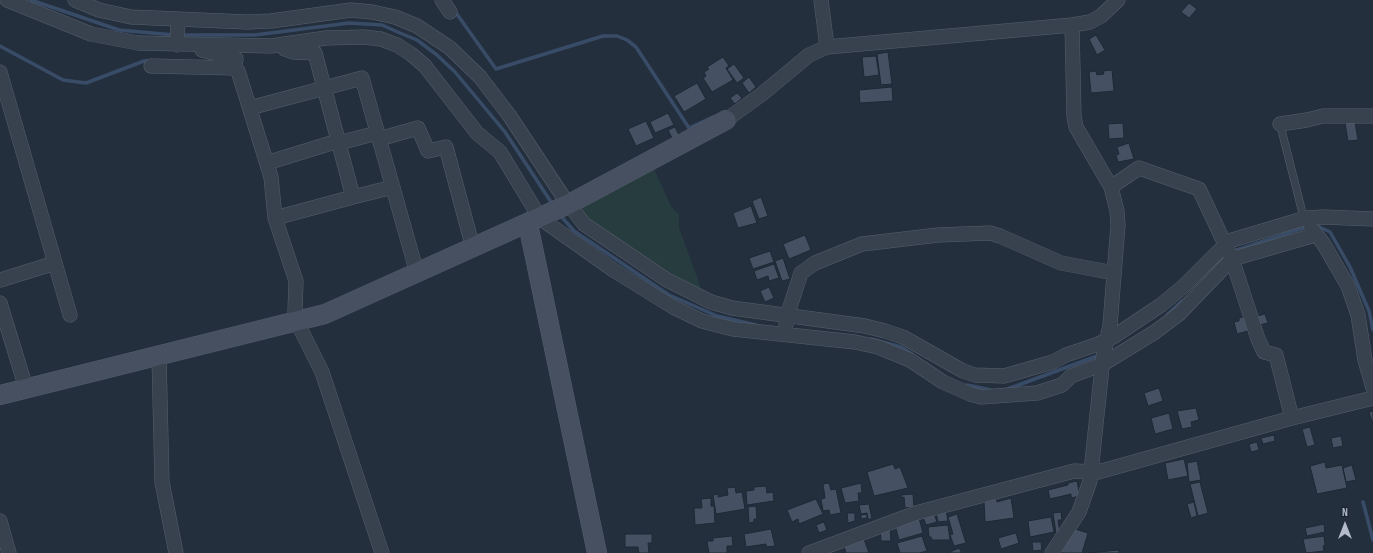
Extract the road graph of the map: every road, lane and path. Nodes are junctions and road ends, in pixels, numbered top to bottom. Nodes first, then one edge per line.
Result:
1 (7, 0) edge
2 (75, 0) edge
3 (442, 0) edge
4 (821, 0) edge
5 (1118, 0) edge
6 (364, 6) edge
7 (450, 12) dead end
8 (1072, 25) junction
9 (177, 33) junction
10 (284, 44) junction
11 (195, 45) junction
12 (827, 47) junction
13 (234, 65) junction
14 (151, 66) dead end
15 (0, 72) edge
16 (324, 87) junction
17 (256, 106) dead end
18 (1373, 116) edge
19 (726, 120) joint
20 (1280, 124) joint
21 (378, 136) junction
22 (338, 142) junction
23 (273, 160) dead end
24 (1112, 187) junction
25 (393, 188) junction
26 (353, 197) junction
27 (549, 214) junction
28 (278, 217) junction
29 (1373, 219) edge
30 (1309, 225) junction
31 (473, 248) junction
32 (1228, 252) junction
33 (55, 263) junction
34 (417, 273) junction
35 (1114, 273) junction
36 (0, 280) edge
37 (0, 303) edge
38 (70, 315) dead end
39 (297, 322) junction
40 (786, 327) junction
41 (1105, 352) junction
42 (159, 356) junction
43 (26, 388) junction
44 (1373, 388) edge
45 (0, 395) edge
46 (1373, 398) edge
47 (1292, 418) junction
48 (1091, 472) junction
49 (0, 521) edge
50 (9, 553) edge
51 (176, 553) edge
52 (382, 553) edge
53 (597, 553) edge
54 (809, 553) edge
55 (1052, 553) edge

1 - 9 street
2 - 9 street
3 - 7 street
4 - 12 street
5 - 8 street
6 - 9 street
6 - 27 street
8 - 12 street
8 - 24 street
9 - 11 street
10 - 11 street
10 - 16 street
10 - 27 street
11 - 13 street
12 - 19 street
13 - 14 street
13 - 28 street
15 - 33 street
16 - 17 street
16 - 21 street
16 - 22 street
18 - 20 street
19 - 27 street
20 - 30 lane
21 - 22 street
21 - 25 street
21 - 31 street
22 - 23 street
22 - 26 street
24 - 32 street
24 - 35 street
25 - 26 street
25 - 34 street
26 - 28 street
27 - 31 street
27 - 40 street
27 - 40 street
27 - 53 street
28 - 39 street
29 - 30 street
30 - 32 street
30 - 32 street
30 - 44 street
31 - 34 street
32 - 41 street
32 - 41 street
32 - 47 street
33 - 36 street
33 - 38 street
34 - 39 street
35 - 40 street
35 - 41 street
37 - 43 street
39 - 42 street
39 - 52 street
40 - 41 street
40 - 41 street
41 - 48 street
42 - 43 street
42 - 51 street
43 - 45 street
46 - 47 street
47 - 48 street
48 - 54 street
48 - 55 street
49 - 50 street

